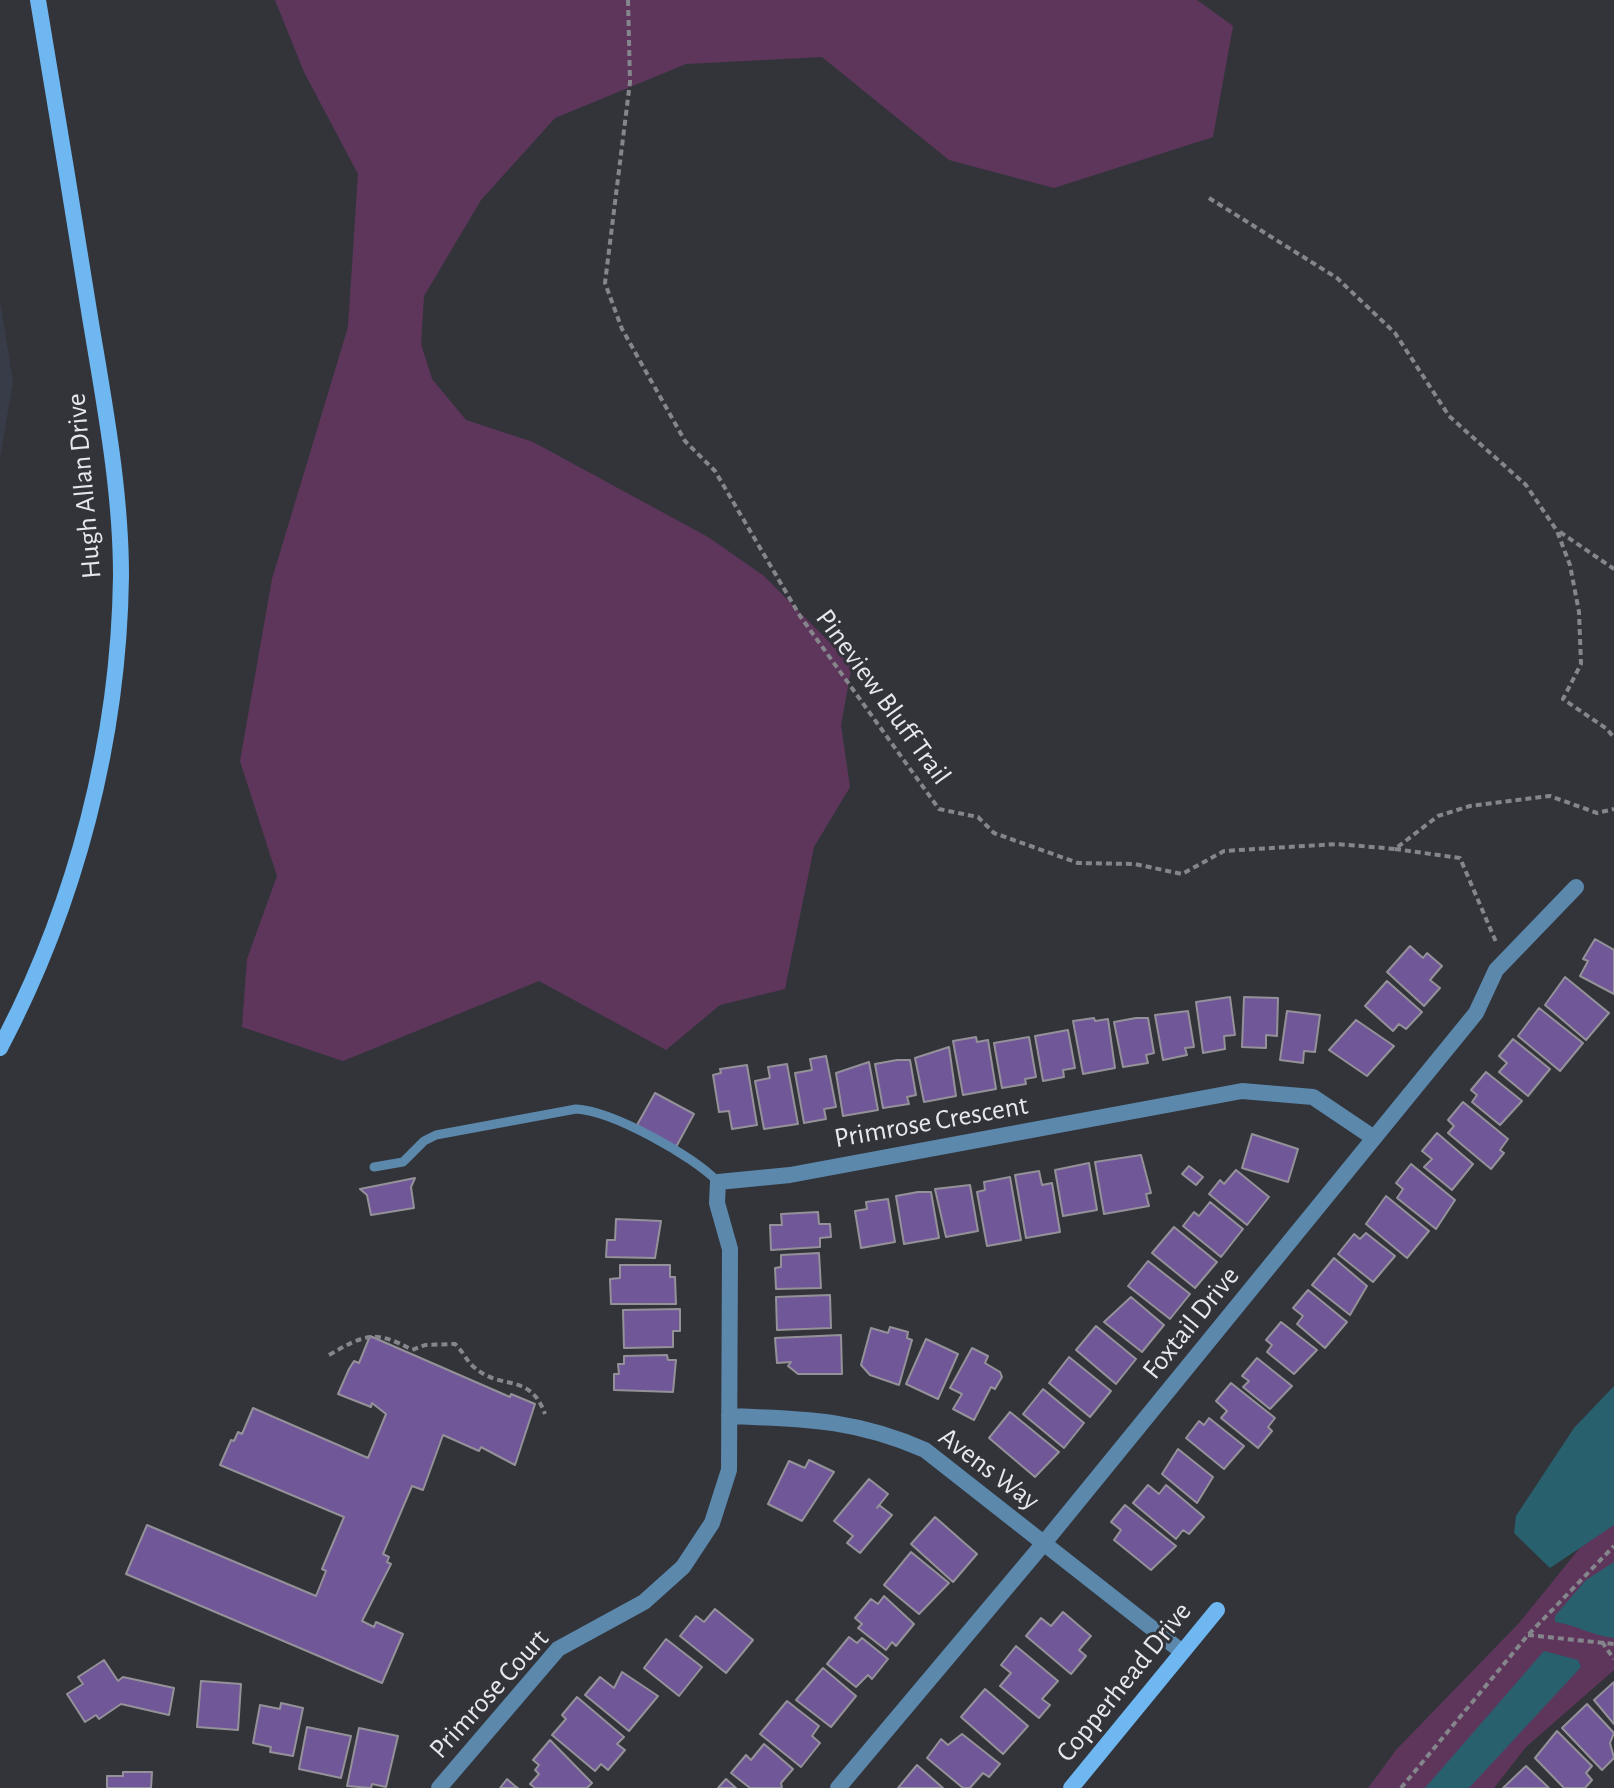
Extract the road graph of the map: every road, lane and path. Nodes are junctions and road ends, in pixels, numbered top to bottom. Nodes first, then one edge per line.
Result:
1 (38, 0) edge
2 (628, 0) edge
3 (1209, 198) dead end
4 (1557, 531) junction
5 (1614, 569) edge
6 (1614, 738) edge
7 (1614, 809) edge
8 (1395, 849) junction
9 (1576, 887) dead end
10 (1504, 962) junction
11 (0, 1048) edge
12 (1374, 1138) junction
13 (374, 1167) dead end
14 (718, 1182) junction
15 (329, 1355) dead end
16 (545, 1414) dead end
17 (729, 1416) junction
18 (1044, 1543) junction
19 (1614, 1546) edge
20 (1217, 1610) dead end
21 (1528, 1635) junction
22 (1602, 1642) junction
23 (1614, 1644) edge
24 (1181, 1651) junction
25 (1614, 1659) edge
26 (439, 1788) edge
27 (838, 1788) edge
28 (1071, 1788) edge
29 (1401, 1788) edge

1 - 11 main road, Hugh Allan Drive
2 - 8 path, Pineview Bluff Trail
3 - 4 path
4 - 5 path
4 - 6 path
7 - 8 path
8 - 10 path, Pineview Bluff Trail
9 - 10 street, Foxtail Drive
10 - 12 street, Foxtail Drive
12 - 14 street, Primrose Crescent
12 - 18 street, Foxtail Drive
13 - 14 lane
14 - 17 street
15 - 16 path
17 - 18 street, Avens Way
17 - 26 street, Primrose Court
18 - 24 street, Avens Way
18 - 27 street, Foxtail Drive
19 - 21 path
20 - 24 main road, Copperhead Drive
21 - 22 path
21 - 29 path
22 - 23 path
22 - 25 path
24 - 28 main road, Copperhead Drive

